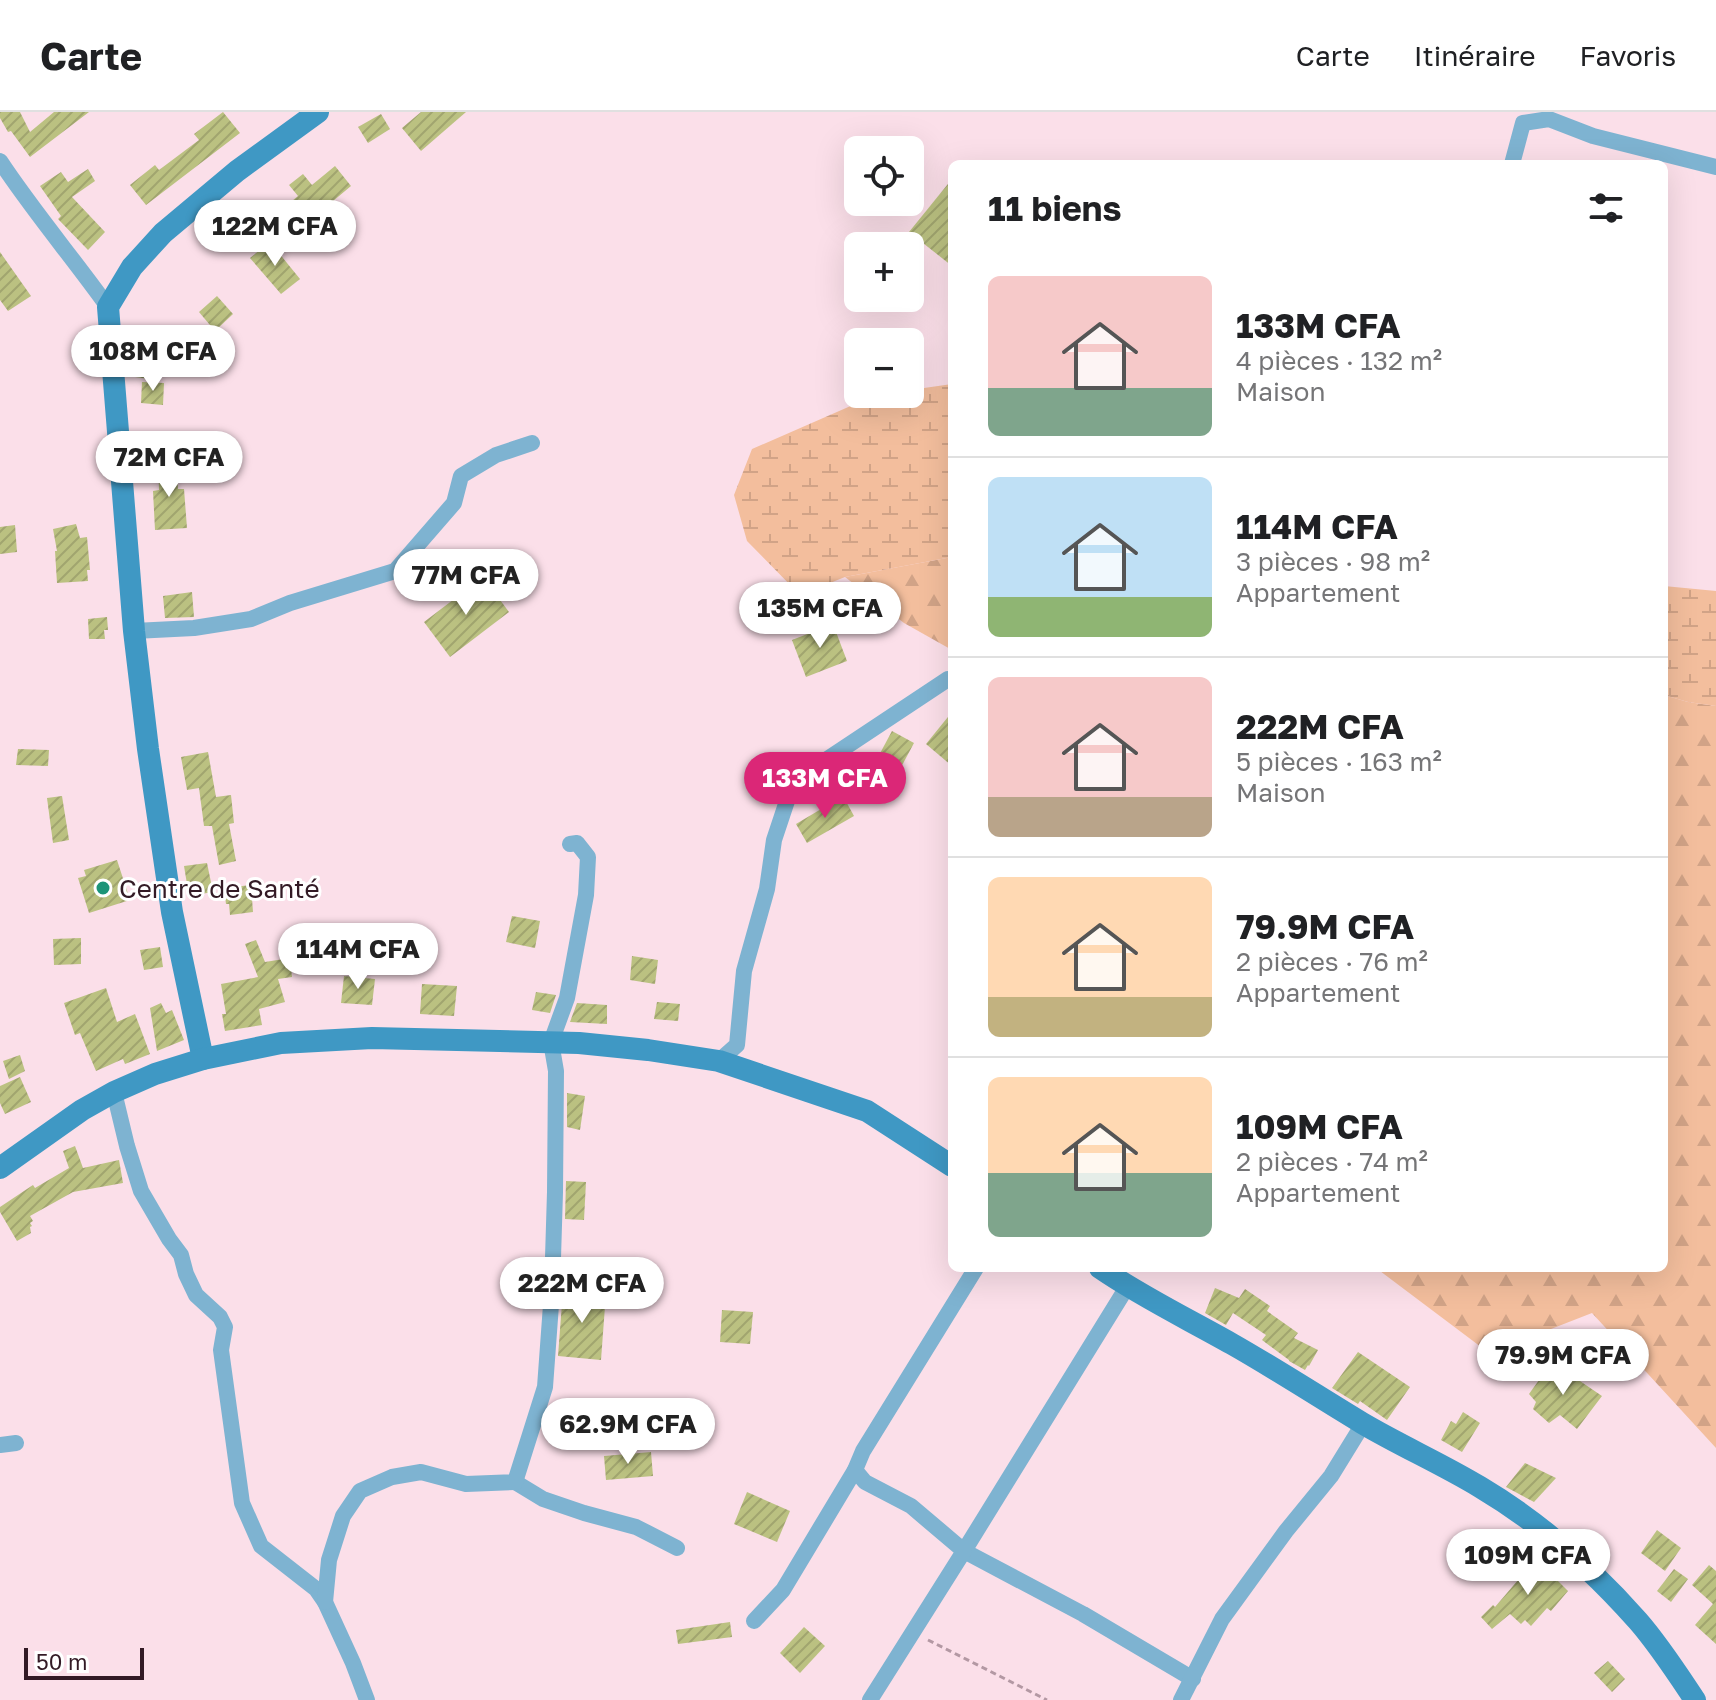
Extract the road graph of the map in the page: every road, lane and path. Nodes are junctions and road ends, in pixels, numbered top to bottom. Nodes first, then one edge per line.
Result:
1 (318, 112) edge
2 (1513, 160) edge
3 (0, 161) edge
4 (1716, 167) edge
5 (108, 307) junction
6 (532, 443) dead end
7 (134, 631) junction
8 (948, 679) dead end
9 (570, 844) dead end
10 (551, 1042) junction
11 (203, 1059) junction
12 (719, 1061) junction
13 (114, 1092) junction
14 (948, 1163) edge
15 (0, 1168) edge
16 (974, 1272) edge
17 (1106, 1272) edge
18 (1127, 1287) junction
19 (1363, 1424) junction
20 (855, 1470) junction
21 (515, 1482) junction
22 (677, 1548) dead end
23 (964, 1551) junction
24 (325, 1602) junction
25 (754, 1621) dead end
26 (914, 1633) junction
27 (1193, 1679) junction
28 (367, 1700) edge
29 (870, 1700) edge
30 (1047, 1700) edge
31 (1181, 1700) edge
32 (1695, 1700) edge

1 - 5 street
2 - 4 street
3 - 5 street
5 - 7 street
6 - 7 street
7 - 11 street
8 - 12 street
9 - 10 street
10 - 11 street
10 - 12 street
10 - 21 street
11 - 13 street
12 - 14 street
13 - 15 street
13 - 24 street
16 - 20 street
17 - 18 street
18 - 19 street
18 - 23 street
19 - 27 street
19 - 32 street
20 - 23 street
20 - 25 street
21 - 22 street
21 - 24 street
23 - 26 street
23 - 27 street
24 - 28 street
26 - 29 street
26 - 30 path
27 - 31 street

